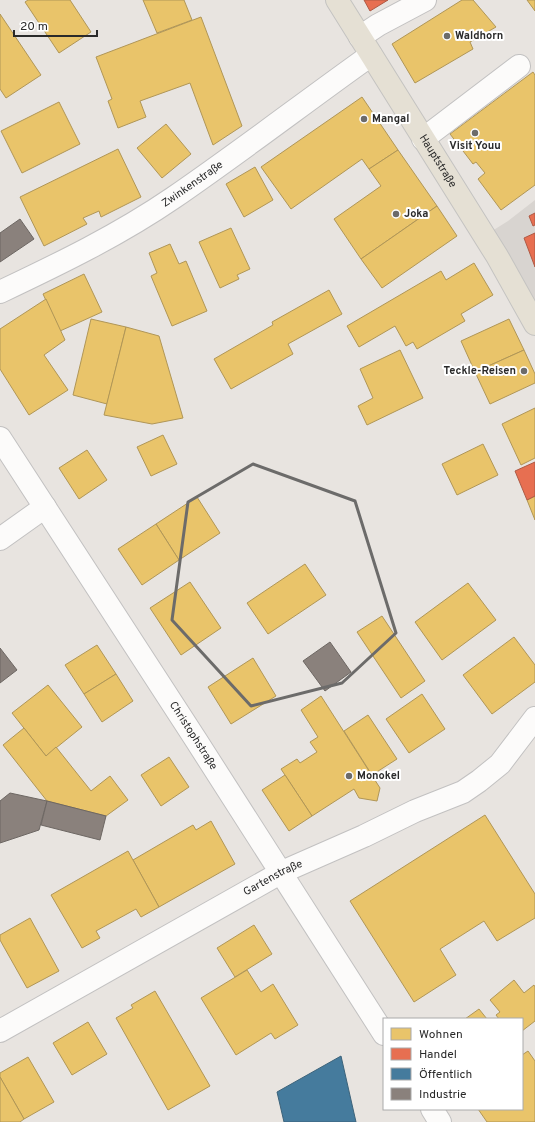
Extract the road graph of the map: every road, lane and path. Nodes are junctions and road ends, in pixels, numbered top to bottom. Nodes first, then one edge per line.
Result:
1 (337, 0) edge
2 (425, 0) edge
3 (360, 37) junction
4 (372, 55) junction
5 (519, 66) dead end
6 (424, 139) junction
7 (0, 292) edge
8 (535, 324) edge
9 (0, 438) edge
10 (45, 507) junction
11 (0, 539) edge
12 (535, 718) edge
13 (282, 872) junction
14 (0, 1031) edge
15 (383, 1032) edge
16 (433, 1110) edge
17 (440, 1122) edge

1 - 3 main road, Hauptstraße
2 - 3 street
3 - 4 main road, Hauptstraße
4 - 6 main road, Hauptstraße
4 - 7 street, Zwinkenstraße
5 - 6 street
6 - 8 main road, Hauptstraße
9 - 10 street, Christophstraße
10 - 11 street
10 - 13 street, Christophstraße
12 - 13 street, Gartenstraße
13 - 14 street, Gartenstraße
13 - 15 street, Christophstraße
16 - 17 street

